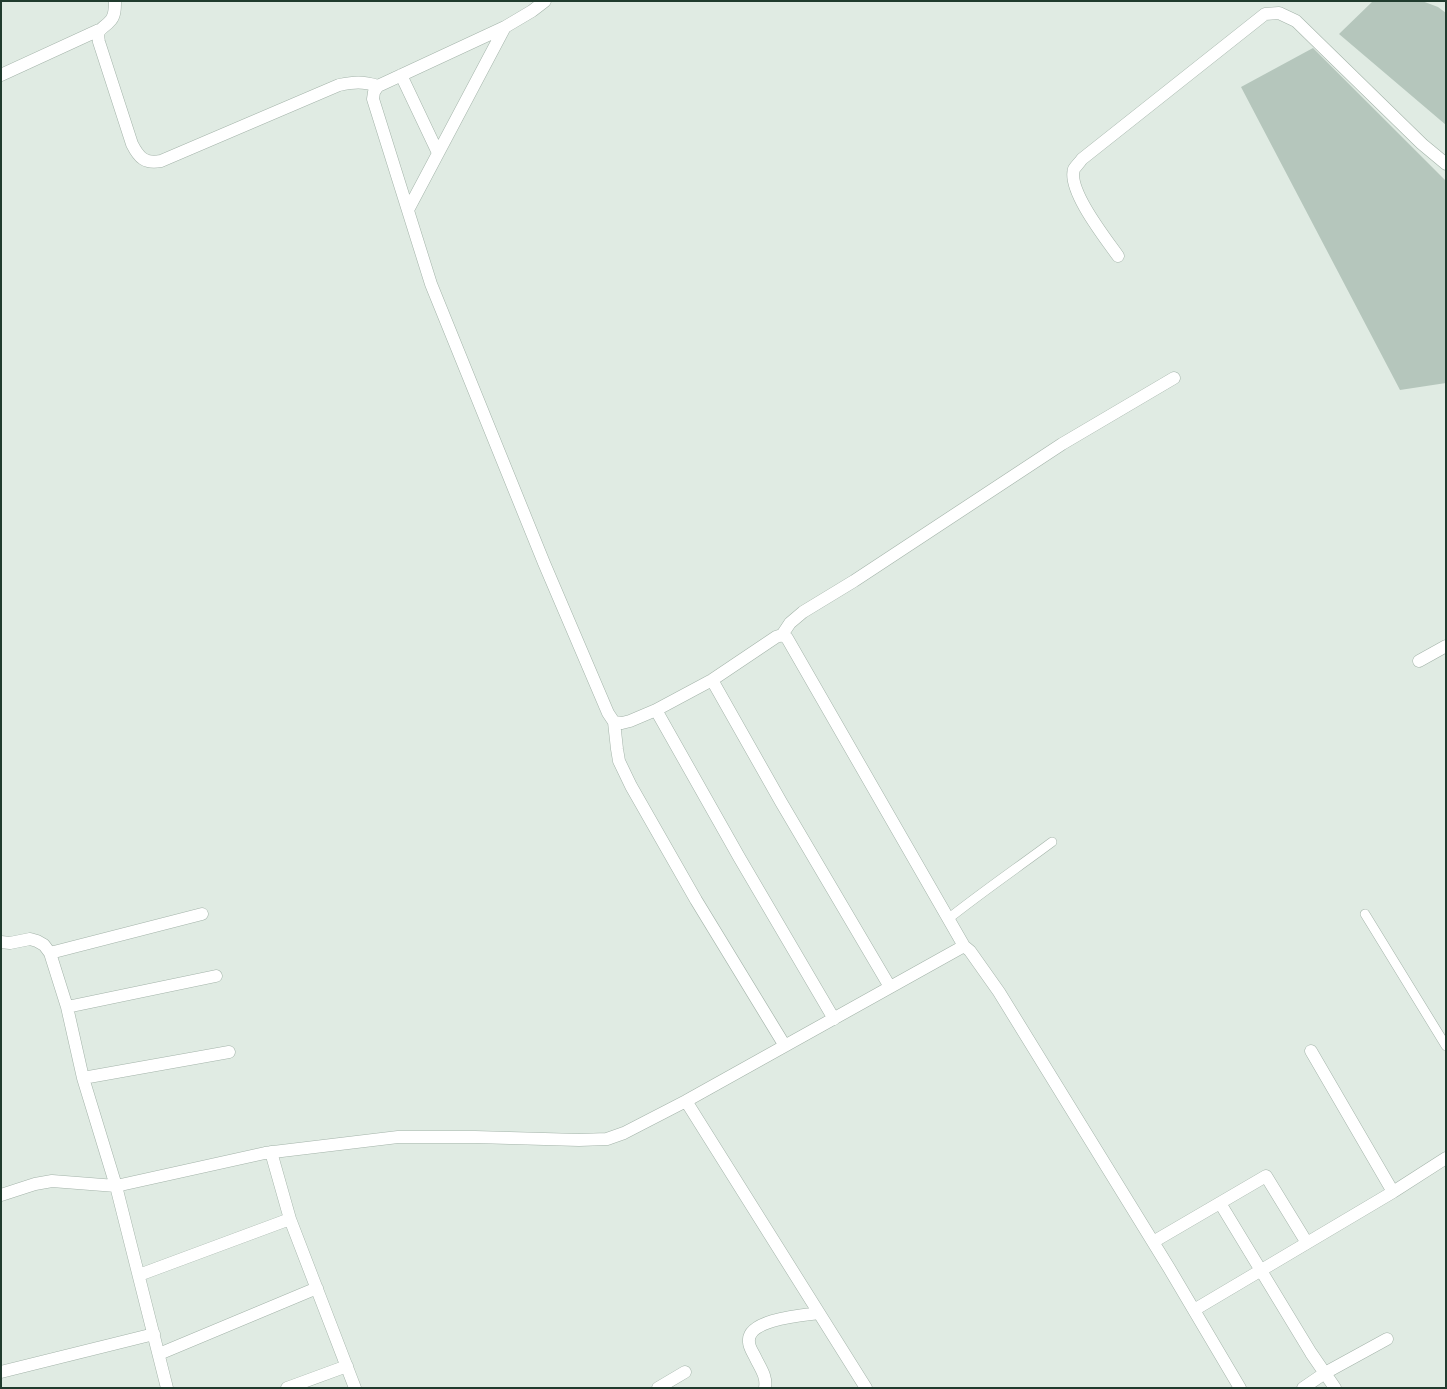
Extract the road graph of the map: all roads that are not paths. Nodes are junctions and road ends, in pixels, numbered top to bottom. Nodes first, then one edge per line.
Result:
1 (115, 1) edge
2 (545, 1) edge
3 (504, 27) junction
4 (99, 30) junction
5 (1, 75) edge
6 (401, 75) junction
7 (378, 86) junction
8 (438, 153) junction
9 (1446, 164) edge
10 (408, 210) junction
11 (1118, 256) dead end
12 (1174, 378) dead end
13 (782, 635) junction
14 (1446, 646) edge
15 (1419, 661) dead end
16 (712, 680) junction
17 (656, 710) junction
18 (614, 722) junction
19 (1052, 842) dead end
20 (202, 914) dead end
21 (1365, 914) dead end
22 (948, 919) junction
23 (1, 942) edge
24 (964, 946) junction
25 (50, 953) junction
26 (216, 976) dead end
27 (890, 987) junction
28 (67, 1008) junction
29 (834, 1018) junction
30 (785, 1046) junction
31 (1446, 1046) edge
32 (1311, 1051) dead end
33 (229, 1052) dead end
34 (83, 1078) junction
35 (686, 1101) junction
36 (271, 1152) junction
37 (1446, 1158) edge
38 (116, 1186) junction
39 (1393, 1192) junction
40 (1, 1195) edge
41 (1220, 1203) junction
42 (290, 1219) junction
43 (1153, 1242) junction
44 (1306, 1243) junction
45 (1260, 1271) junction
46 (139, 1275) junction
47 (317, 1288) junction
48 (1194, 1310) junction
49 (819, 1313) junction
50 (154, 1334) junction
51 (1387, 1339) dead end
52 (159, 1354) junction
53 (347, 1366) junction
54 (1, 1372) edge
55 (685, 1372) dead end
56 (1325, 1373) junction
57 (167, 1388) edge
58 (287, 1388) edge
59 (355, 1388) edge
60 (658, 1388) edge
61 (766, 1388) edge
62 (866, 1388) edge
63 (1240, 1388) edge
64 (1303, 1388) edge
65 (1335, 1388) edge

1 - 4 street
2 - 3 street
3 - 6 street
3 - 8 street
4 - 5 street
4 - 7 street
6 - 7 street
6 - 8 street
7 - 10 street
8 - 10 street
9 - 11 street
10 - 18 street
12 - 13 street
13 - 16 street
13 - 22 street
14 - 15 street
16 - 17 street
16 - 27 street
17 - 18 street
17 - 29 street
18 - 30 street
19 - 22 lane
20 - 25 street
21 - 31 lane
22 - 24 street
23 - 25 street
24 - 27 street
24 - 43 street
25 - 28 street
26 - 28 street
27 - 29 street
28 - 34 street
29 - 30 street
30 - 35 street
32 - 39 street
33 - 34 street
34 - 38 street
35 - 36 street
35 - 49 street
36 - 38 street
36 - 42 street
37 - 39 street
38 - 40 street
38 - 46 street
39 - 44 street
41 - 43 street
41 - 44 street
41 - 45 street
42 - 46 street
42 - 47 street
43 - 48 street
44 - 45 street
45 - 48 street
45 - 56 street
46 - 50 street
47 - 52 street
47 - 53 street
48 - 63 street
49 - 61 street
49 - 62 street
50 - 52 street
50 - 54 street
51 - 56 street
52 - 57 street
53 - 58 street
53 - 59 street
55 - 60 street
56 - 64 street
56 - 65 street

